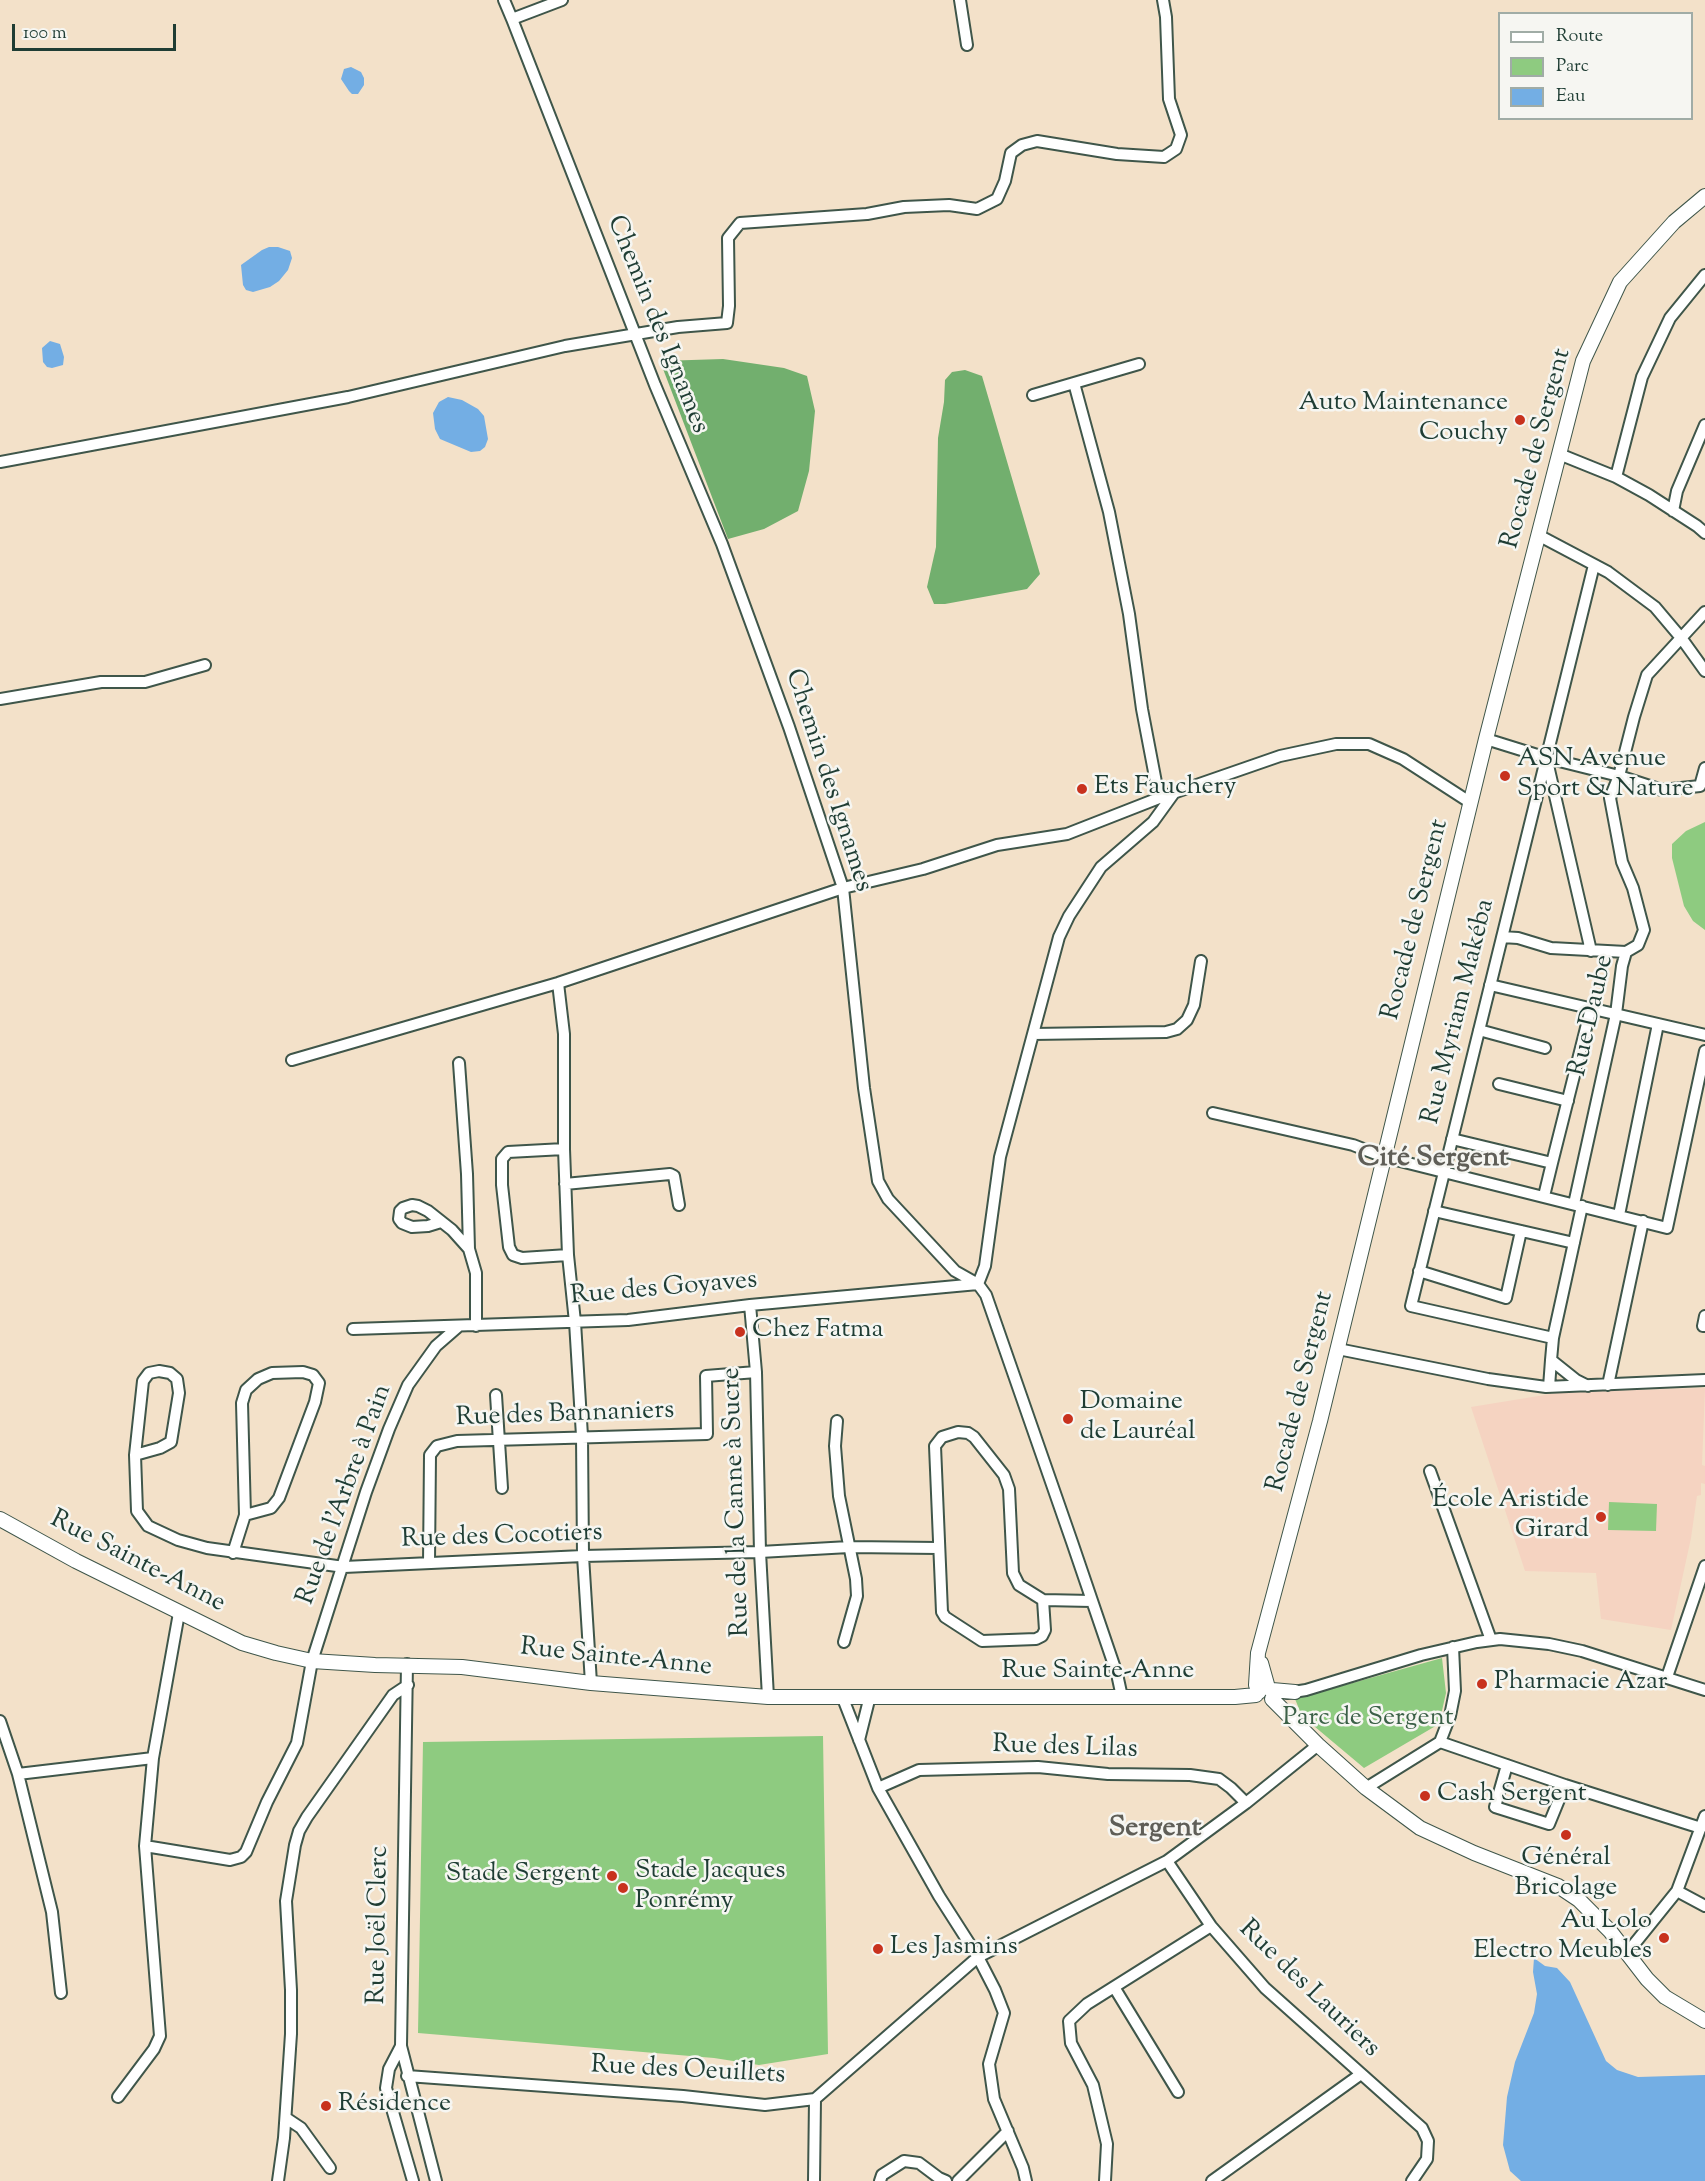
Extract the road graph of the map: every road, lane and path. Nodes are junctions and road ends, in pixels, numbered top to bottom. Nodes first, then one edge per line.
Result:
1 (504, 0) edge
2 (562, 0) edge
3 (960, 0) edge
4 (1163, 0) edge
5 (512, 20) junction
6 (967, 45) dead end
7 (1705, 196) edge
8 (1705, 275) edge
9 (635, 334) junction
10 (1139, 364) dead end
11 (1074, 383) junction
12 (1033, 395) dead end
13 (1705, 425) edge
14 (1558, 454) junction
15 (0, 462) edge
16 (1616, 477) junction
17 (1673, 511) junction
18 (1705, 533) edge
19 (1538, 535) junction
20 (1594, 565) junction
21 (1705, 612) edge
22 (1682, 639) junction
23 (205, 665) dead end
24 (1705, 671) edge
25 (0, 699) edge
26 (1486, 739) junction
27 (1546, 758) junction
28 (1705, 768) edge
29 (1619, 776) junction
30 (1703, 786) edge
31 (1174, 794) junction
32 (1159, 798) junction
33 (1471, 803) junction
34 (843, 888) junction
35 (1502, 937) junction
36 (1590, 951) junction
37 (1626, 952) junction
38 (1201, 961) dead end
39 (558, 983) junction
40 (1490, 985) junction
41 (1591, 1008) junction
42 (1616, 1014) junction
43 (1658, 1024) junction
44 (1479, 1030) junction
45 (1033, 1034) junction
46 (1705, 1035) edge
47 (1545, 1048) dead end
48 (1705, 1051) edge
49 (292, 1060) dead end
50 (459, 1063) dead end
51 (1499, 1084) dead end
52 (1568, 1101) junction
53 (1212, 1113) dead end
54 (1452, 1139) junction
55 (564, 1149) junction
56 (1384, 1157) junction
57 (1552, 1163) junction
58 (1444, 1171) junction
59 (565, 1184) junction
60 (1544, 1196) junction
61 (679, 1205) dead end
62 (1578, 1205) junction
63 (1434, 1211) junction
64 (1619, 1215) junction
65 (1643, 1221) junction
66 (441, 1222) dead end
67 (1521, 1231) junction
68 (1574, 1243) junction
69 (469, 1249) junction
70 (567, 1255) junction
71 (1419, 1271) junction
72 (978, 1284) junction
73 (750, 1305) junction
74 (1705, 1316) edge
75 (575, 1322) junction
76 (459, 1326) junction
77 (476, 1326) junction
78 (1705, 1326) edge
79 (353, 1329) dead end
80 (1553, 1338) junction
81 (1338, 1349) junction
82 (1551, 1360) junction
83 (756, 1372) junction
84 (1705, 1380) edge
85 (1608, 1384) junction
86 (1588, 1386) junction
87 (1549, 1387) junction
88 (496, 1395) dead end
89 (837, 1421) dead end
90 (582, 1436) junction
91 (499, 1440) junction
92 (135, 1455) junction
93 (1430, 1471) dead end
94 (502, 1488) dead end
95 (245, 1515) junction
96 (0, 1519) edge
97 (849, 1546) junction
98 (938, 1548) junction
99 (760, 1552) junction
100 (233, 1553) junction
101 (583, 1556) junction
102 (429, 1563) junction
103 (1705, 1566) edge
104 (344, 1567) junction
105 (1043, 1600) junction
106 (1092, 1601) junction
107 (179, 1613) junction
108 (1491, 1640) junction
109 (844, 1642) dead end
110 (1453, 1647) junction
111 (312, 1660) junction
112 (407, 1664) junction
113 (1667, 1677) junction
114 (591, 1683) junction
115 (408, 1685) junction
116 (1705, 1690) edge
117 (1295, 1692) joint
118 (1265, 1695) junction
119 (842, 1696) junction
120 (870, 1696) junction
121 (768, 1697) junction
122 (1122, 1697) junction
123 (0, 1721) edge
124 (859, 1740) junction
125 (1440, 1743) junction
126 (1318, 1745) junction
127 (153, 1758) junction
128 (1507, 1765) junction
129 (18, 1774) junction
130 (1565, 1785) junction
131 (878, 1788) junction
132 (1366, 1788) junction
133 (1246, 1803) junction
134 (1705, 1816) edge
135 (1701, 1828) junction
136 (145, 1846) junction
137 (1167, 1861) junction
138 (1677, 1891) junction
139 (1705, 1906) edge
140 (1211, 1926) junction
141 (1627, 1953) junction
142 (978, 1957) junction
143 (1114, 1988) junction
144 (61, 1993) dead end
145 (1705, 2021) edge
146 (400, 2046) junction
147 (1361, 2074) junction
148 (407, 2076) junction
149 (1178, 2092) dead end
150 (118, 2097) dead end
151 (815, 2099) junction
152 (286, 2118) junction
153 (1008, 2131) junction
154 (330, 2168) dead end
155 (278, 2181) edge
156 (413, 2181) edge
157 (436, 2181) edge
158 (814, 2181) edge
159 (880, 2181) edge
160 (946, 2181) edge
161 (958, 2181) edge
162 (1026, 2181) edge
163 (1105, 2181) edge
164 (1212, 2181) edge
165 (1412, 2181) edge

1 - 5 street, Chemin des Ignames
2 - 5 street
3 - 6 street
4 - 9 street
5 - 9 street, Chemin des Ignames
7 - 14 main road, Rocade de Sergent
8 - 16 street
9 - 15 street
9 - 34 street, Chemin des Ignames
10 - 11 street
11 - 12 street
11 - 32 street
13 - 17 street
14 - 16 street
14 - 19 main road, Rocade de Sergent
16 - 17 street
17 - 18 street
19 - 20 street
19 - 26 main road, Rocade de Sergent
20 - 22 street
20 - 27 street, Rue Myriam Makéba
21 - 22 street, Rue Daube
22 - 24 street
22 - 29 street, Rue Daube
23 - 25 street
26 - 27 street
26 - 33 main road, Rocade de Sergent
27 - 29 street
27 - 35 street, Rue Myriam Makéba
27 - 36 street
28 - 30 street
29 - 30 street
29 - 37 street, Rue Daube
31 - 32 street
31 - 33 street
31 - 45 street
32 - 34 street
33 - 56 main road, Rocade de Sergent
34 - 39 street
34 - 72 street, Chemin des Ignames
35 - 36 street
35 - 40 street, Rue Myriam Makéba
36 - 37 street
37 - 42 street, Rue Daube
38 - 45 street
39 - 49 street
39 - 55 street
40 - 41 street
40 - 44 street, Rue Myriam Makéba
41 - 42 street
41 - 52 street
42 - 43 street
42 - 62 street, Rue Daube
43 - 46 street
43 - 64 street
44 - 47 street
44 - 54 street, Rue Myriam Makéba
45 - 72 street
48 - 65 street
50 - 69 street
51 - 52 street
52 - 57 street
53 - 56 street
54 - 57 street
54 - 58 street, Rue Myriam Makéba
55 - 59 street
55 - 70 street
56 - 58 street
56 - 81 main road, Rocade de Sergent
57 - 60 street
58 - 60 street
58 - 63 street, Rue Myriam Makéba
59 - 61 street
59 - 70 street
60 - 62 street
62 - 64 street
62 - 68 street, Rue Daube
63 - 67 street
63 - 71 street, Rue Myriam Makéba
64 - 65 street
65 - 85 street
66 - 69 street
67 - 68 street
67 - 71 street
68 - 80 street, Rue Daube
69 - 77 street
70 - 75 street
71 - 80 street, Rue Myriam Makéba
72 - 73 street, Rue des Goyaves
72 - 106 street
73 - 75 street, Rue des Goyaves
73 - 83 street, Rue de la Canne à Sucre
74 - 78 street
75 - 77 street, Rue des Goyaves
75 - 90 street
76 - 77 street, Rue des Goyaves
76 - 79 street, Rue des Goyaves
76 - 104 street, Rue de l'Arbre à Pain
80 - 82 street
81 - 87 street
81 - 118 main road, Rocade de Sergent
82 - 86 street
82 - 87 street
83 - 90 street, Rue des Bannaniers
83 - 99 street, Rue de la Canne à Sucre
84 - 85 street
85 - 86 street
86 - 87 street
88 - 91 street
89 - 97 street
90 - 91 street, Rue des Bannaniers
90 - 101 street
91 - 94 street
91 - 102 street, Rue des Bannaniers
92 - 92 street, Rue des Cocotiers
92 - 100 street, Rue des Cocotiers
93 - 108 street
95 - 95 street
95 - 100 street
96 - 107 main road, Rue Sainte-Anne
97 - 98 street, Rue des Cocotiers
97 - 99 street, Rue des Cocotiers
97 - 109 street
98 - 105 street
98 - 105 street
99 - 101 street, Rue des Cocotiers
99 - 121 street, Rue de la Canne à Sucre
100 - 104 street, Rue des Cocotiers
101 - 102 street, Rue des Cocotiers
101 - 114 street
102 - 104 street, Rue des Cocotiers
103 - 113 street
104 - 111 street, Rue de l'Arbre à Pain
105 - 106 street
106 - 122 street
107 - 111 main road, Rue Sainte-Anne
107 - 127 street
108 - 110 street
108 - 113 street
110 - 117 street
110 - 125 street
111 - 112 main road, Rue Sainte-Anne
111 - 136 street, Rue de l'Arbre à Pain
112 - 114 main road, Rue Sainte-Anne
112 - 115 street, Rue Joël Clerc
113 - 116 street
114 - 121 main road, Rue Sainte-Anne
115 - 146 street, Rue Joël Clerc
115 - 152 street
117 - 118 main road, Rue Sainte-Anne
118 - 122 main road, Rue Sainte-Anne
118 - 126 main road
119 - 120 main road, Rue Sainte-Anne
119 - 121 main road, Rue Sainte-Anne
119 - 124 street
120 - 122 main road, Rue Sainte-Anne
120 - 124 street
123 - 129 street
124 - 131 street
125 - 128 street
125 - 132 street
126 - 132 main road
126 - 133 street, Rue des Oeuillets
127 - 129 street
127 - 136 street
128 - 130 street
128 - 130 street
129 - 144 street
130 - 135 street
131 - 133 street, Rue des Lilas
131 - 142 street
132 - 141 main road
133 - 137 street, Rue des Oeuillets
134 - 135 street
135 - 138 street
136 - 150 street
137 - 140 street, Rue des Lauriers
137 - 142 street, Rue des Oeuillets
138 - 139 street
138 - 141 street
140 - 143 street
140 - 147 street, Rue des Lauriers
141 - 145 main road
142 - 151 street, Rue des Oeuillets
142 - 153 street
143 - 149 street
143 - 163 street
146 - 148 street, Rue Joël Clerc
146 - 156 street
147 - 164 street
147 - 165 street, Rue des Lauriers
148 - 151 street, Rue des Oeuillets
148 - 157 street, Rue Joël Clerc
151 - 158 street
152 - 154 street
152 - 155 street
153 - 161 street
153 - 162 street
159 - 160 street

